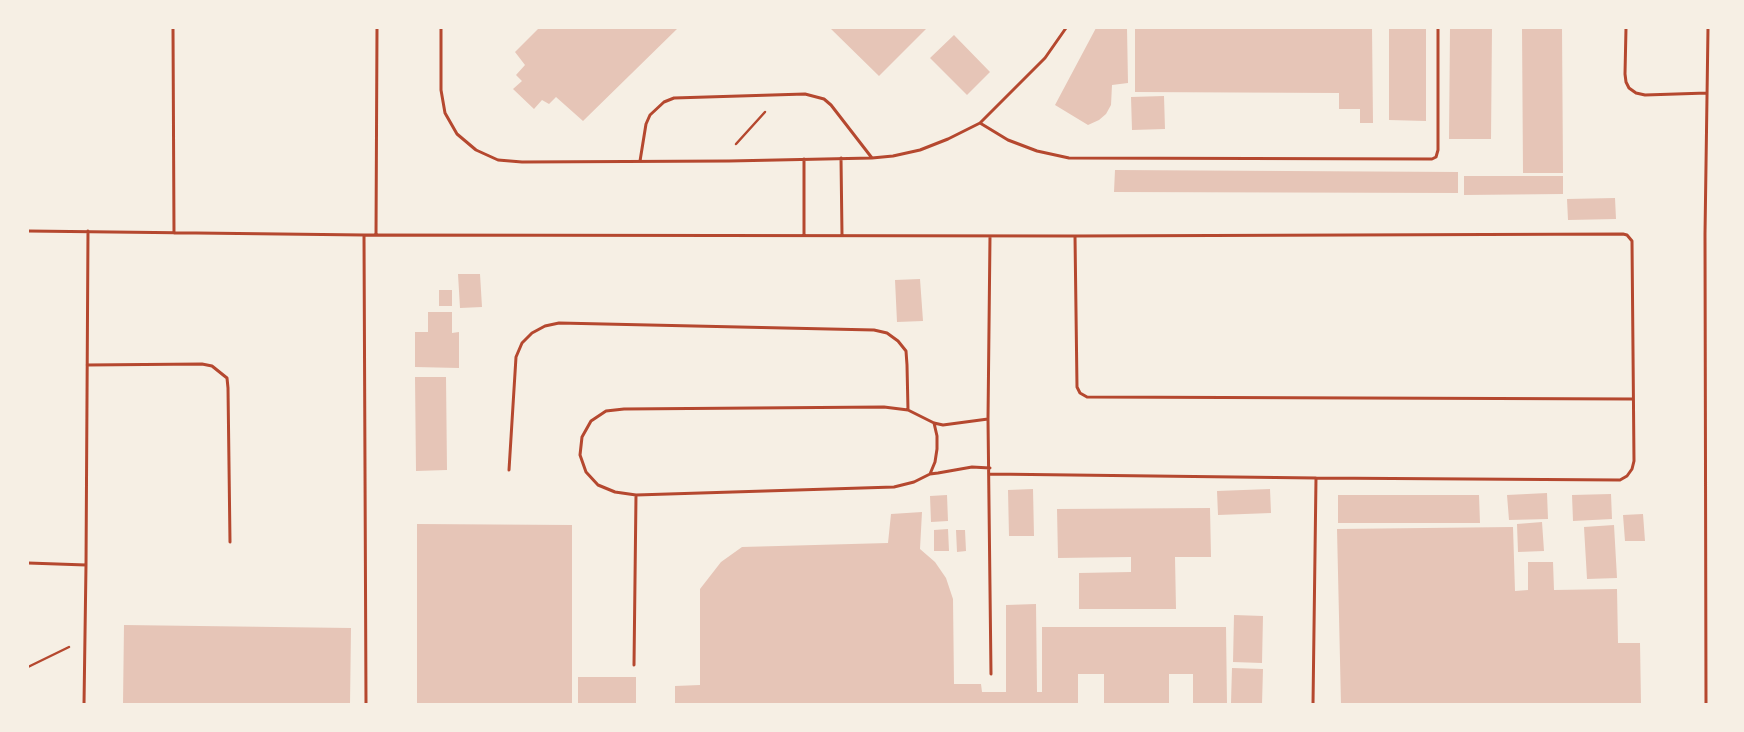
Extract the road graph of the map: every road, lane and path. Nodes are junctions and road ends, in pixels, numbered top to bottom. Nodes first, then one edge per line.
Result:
1 (173, 28) edge
2 (377, 28) edge
3 (440, 28) edge
4 (1066, 28) edge
5 (1438, 28) edge
6 (1626, 28) edge
7 (1708, 28) edge
8 (1707, 94) junction
9 (771, 95) junction
10 (980, 123) junction
11 (840, 158) junction
12 (872, 158) junction
13 (804, 159) junction
14 (640, 161) junction
15 (729, 161) junction
16 (28, 231) edge
17 (88, 231) junction
18 (174, 233) junction
19 (364, 235) junction
20 (376, 235) junction
21 (842, 235) junction
22 (804, 236) junction
23 (990, 236) junction
24 (1075, 236) junction
25 (88, 365) junction
26 (1633, 399) junction
27 (908, 410) junction
28 (988, 419) junction
29 (934, 423) junction
30 (990, 468) junction
31 (509, 470) dead end
32 (930, 474) junction
33 (990, 474) junction
34 (1316, 478) junction
35 (636, 494) junction
36 (230, 542) dead end
37 (28, 563) edge
38 (86, 565) junction
39 (85, 639) junction
40 (634, 665) dead end
41 (28, 667) edge
42 (991, 674) dead end
43 (84, 704) edge
44 (366, 704) edge
45 (1313, 704) edge
46 (1706, 704) edge

1 - 18 lane
2 - 20 lane
3 - 14 lane
4 - 10 lane
5 - 10 lane
6 - 8 lane
7 - 8 lane
8 - 46 lane
9 - 12 lane
9 - 14 lane
9 - 15 path
10 - 12 lane
11 - 12 lane
11 - 13 lane
11 - 21 lane
13 - 15 lane
13 - 22 lane
14 - 15 lane
16 - 17 lane
17 - 18 lane
17 - 25 lane
18 - 19 lane
19 - 20 lane
19 - 44 lane
20 - 22 lane
21 - 22 lane
21 - 23 lane
23 - 24 lane
23 - 28 lane
24 - 26 lane
24 - 26 lane
25 - 36 lane
25 - 38 lane
26 - 34 lane
27 - 29 lane
27 - 31 lane
27 - 35 lane
28 - 29 lane
28 - 30 lane
29 - 32 lane
30 - 32 lane
30 - 33 lane
32 - 35 lane
33 - 34 lane
33 - 42 lane
34 - 45 lane
35 - 40 lane
37 - 38 lane
38 - 39 lane
39 - 41 path
39 - 43 lane

